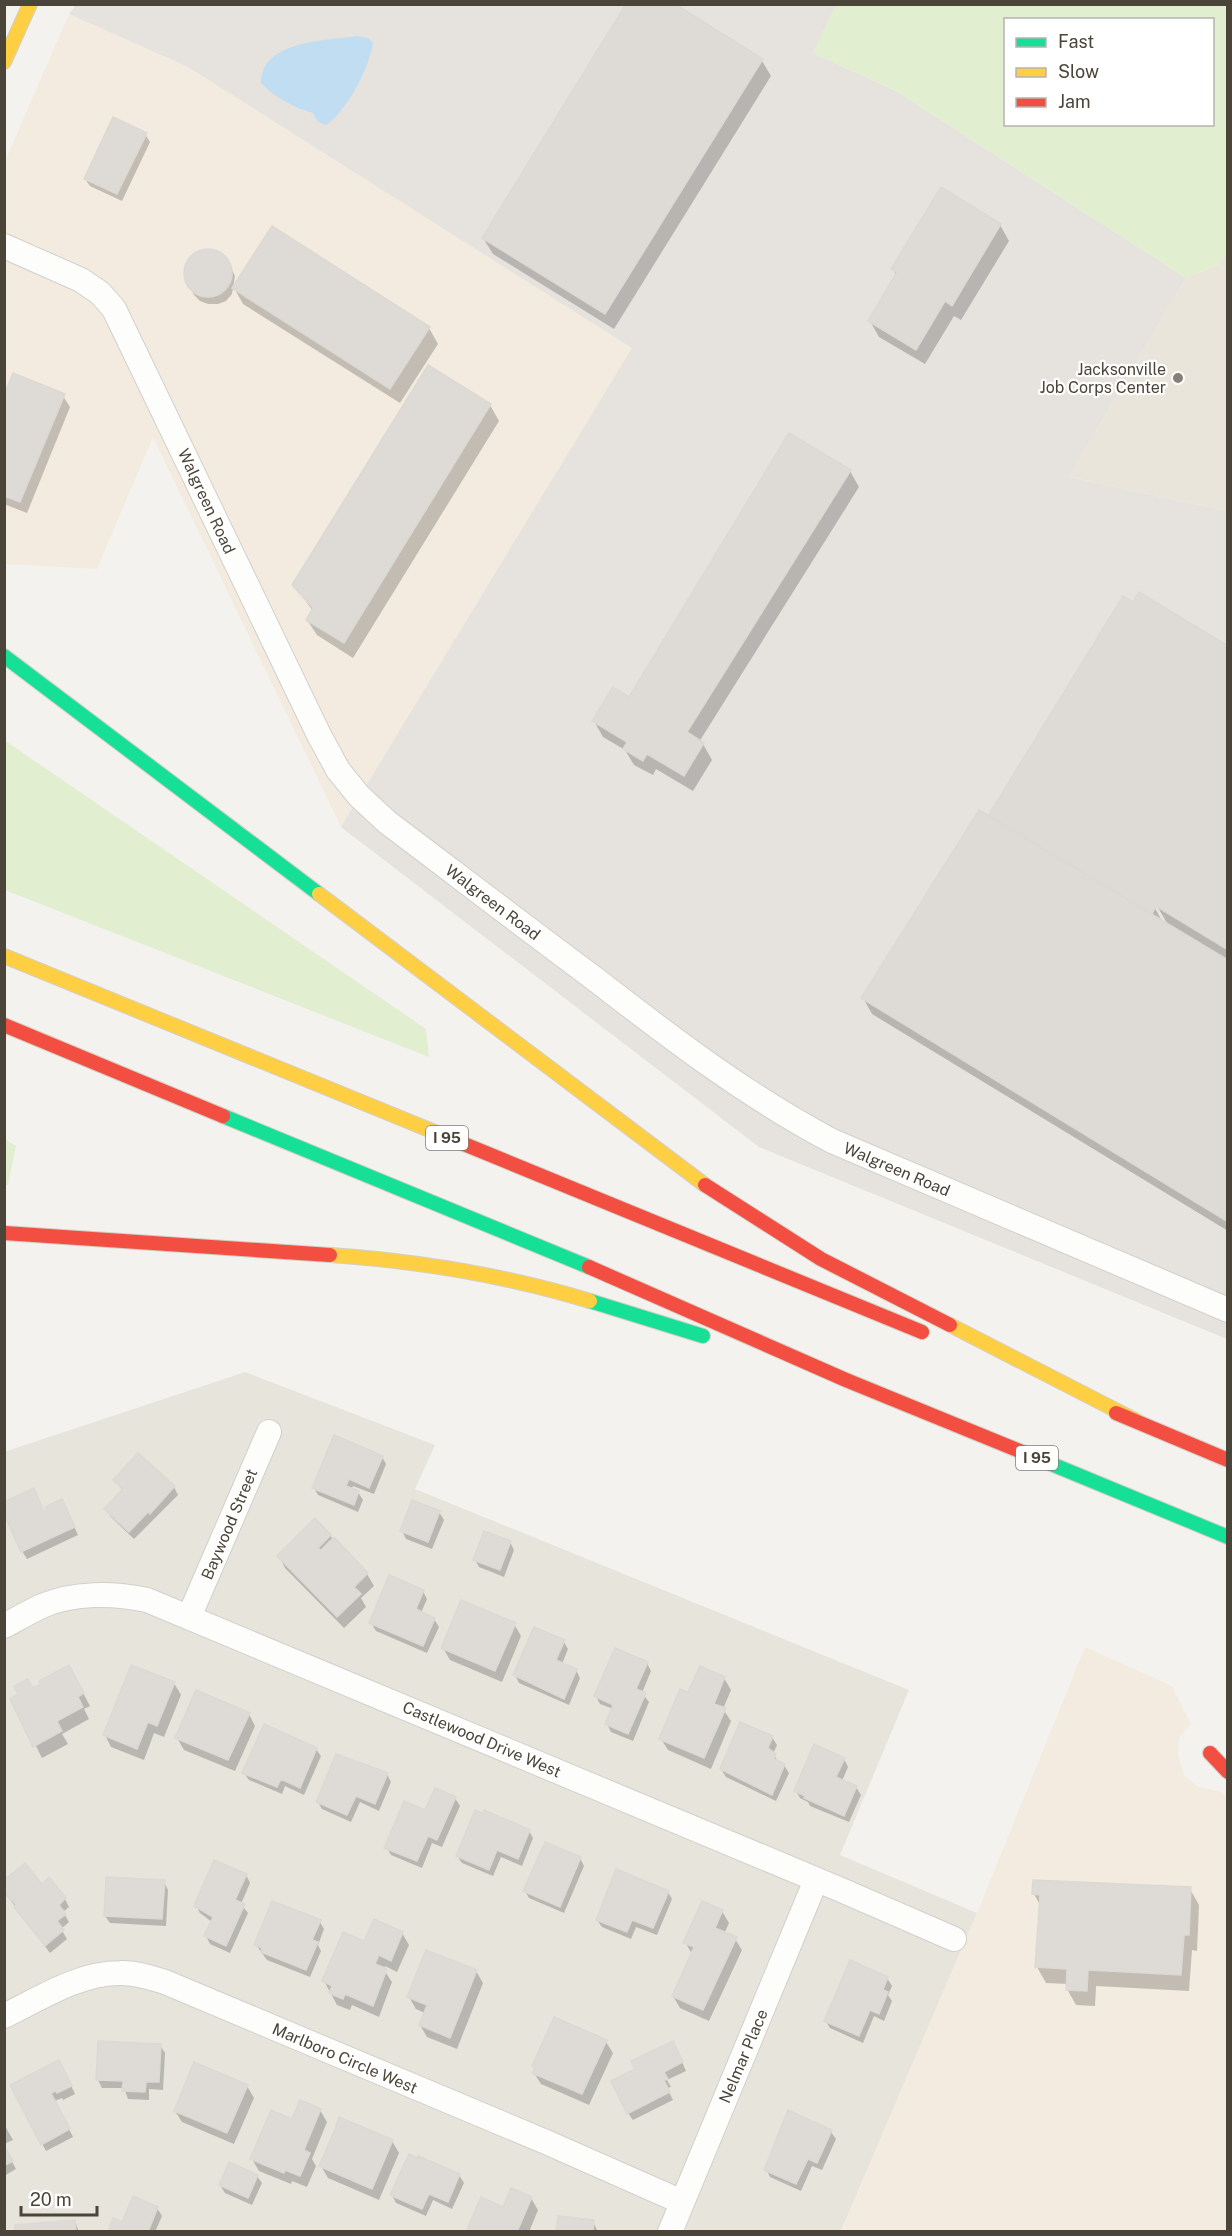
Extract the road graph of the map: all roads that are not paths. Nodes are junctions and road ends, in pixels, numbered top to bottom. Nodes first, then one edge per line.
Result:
1 (30, 4) edge
2 (4, 62) edge
3 (4, 246) edge
4 (4, 656) edge
5 (4, 956) edge
6 (4, 1025) edge
7 (4, 1233) edge
8 (1227, 1310) edge
9 (933, 1337) dead end
10 (987, 1359) dead end
11 (846, 1380) junction
12 (1137, 1421) junction
13 (269, 1432) dead end
14 (1227, 1460) edge
15 (1227, 1537) edge
16 (189, 1617) junction
17 (4, 1626) edge
18 (1210, 1753) dead end
19 (1227, 1772) edge
20 (816, 1880) junction
21 (954, 1939) dead end
22 (4, 2016) edge
23 (682, 2202) junction
24 (670, 2232) edge

1 - 2 main road
3 - 8 street, Walgreen Road
4 - 12 main road
5 - 9 main road, I 95
6 - 11 main road, I 95
7 - 11 main road
10 - 12 main road
11 - 15 main road, I 95
12 - 14 main road
13 - 16 street, Baywood Street
16 - 17 street, Castlewood Drive West
16 - 20 street, Castlewood Drive West
18 - 19 main road
20 - 21 street, Castlewood Drive West
20 - 23 street, Nelmar Place
22 - 23 street, Marlboro Circle West
23 - 24 street, Nelmar Place

